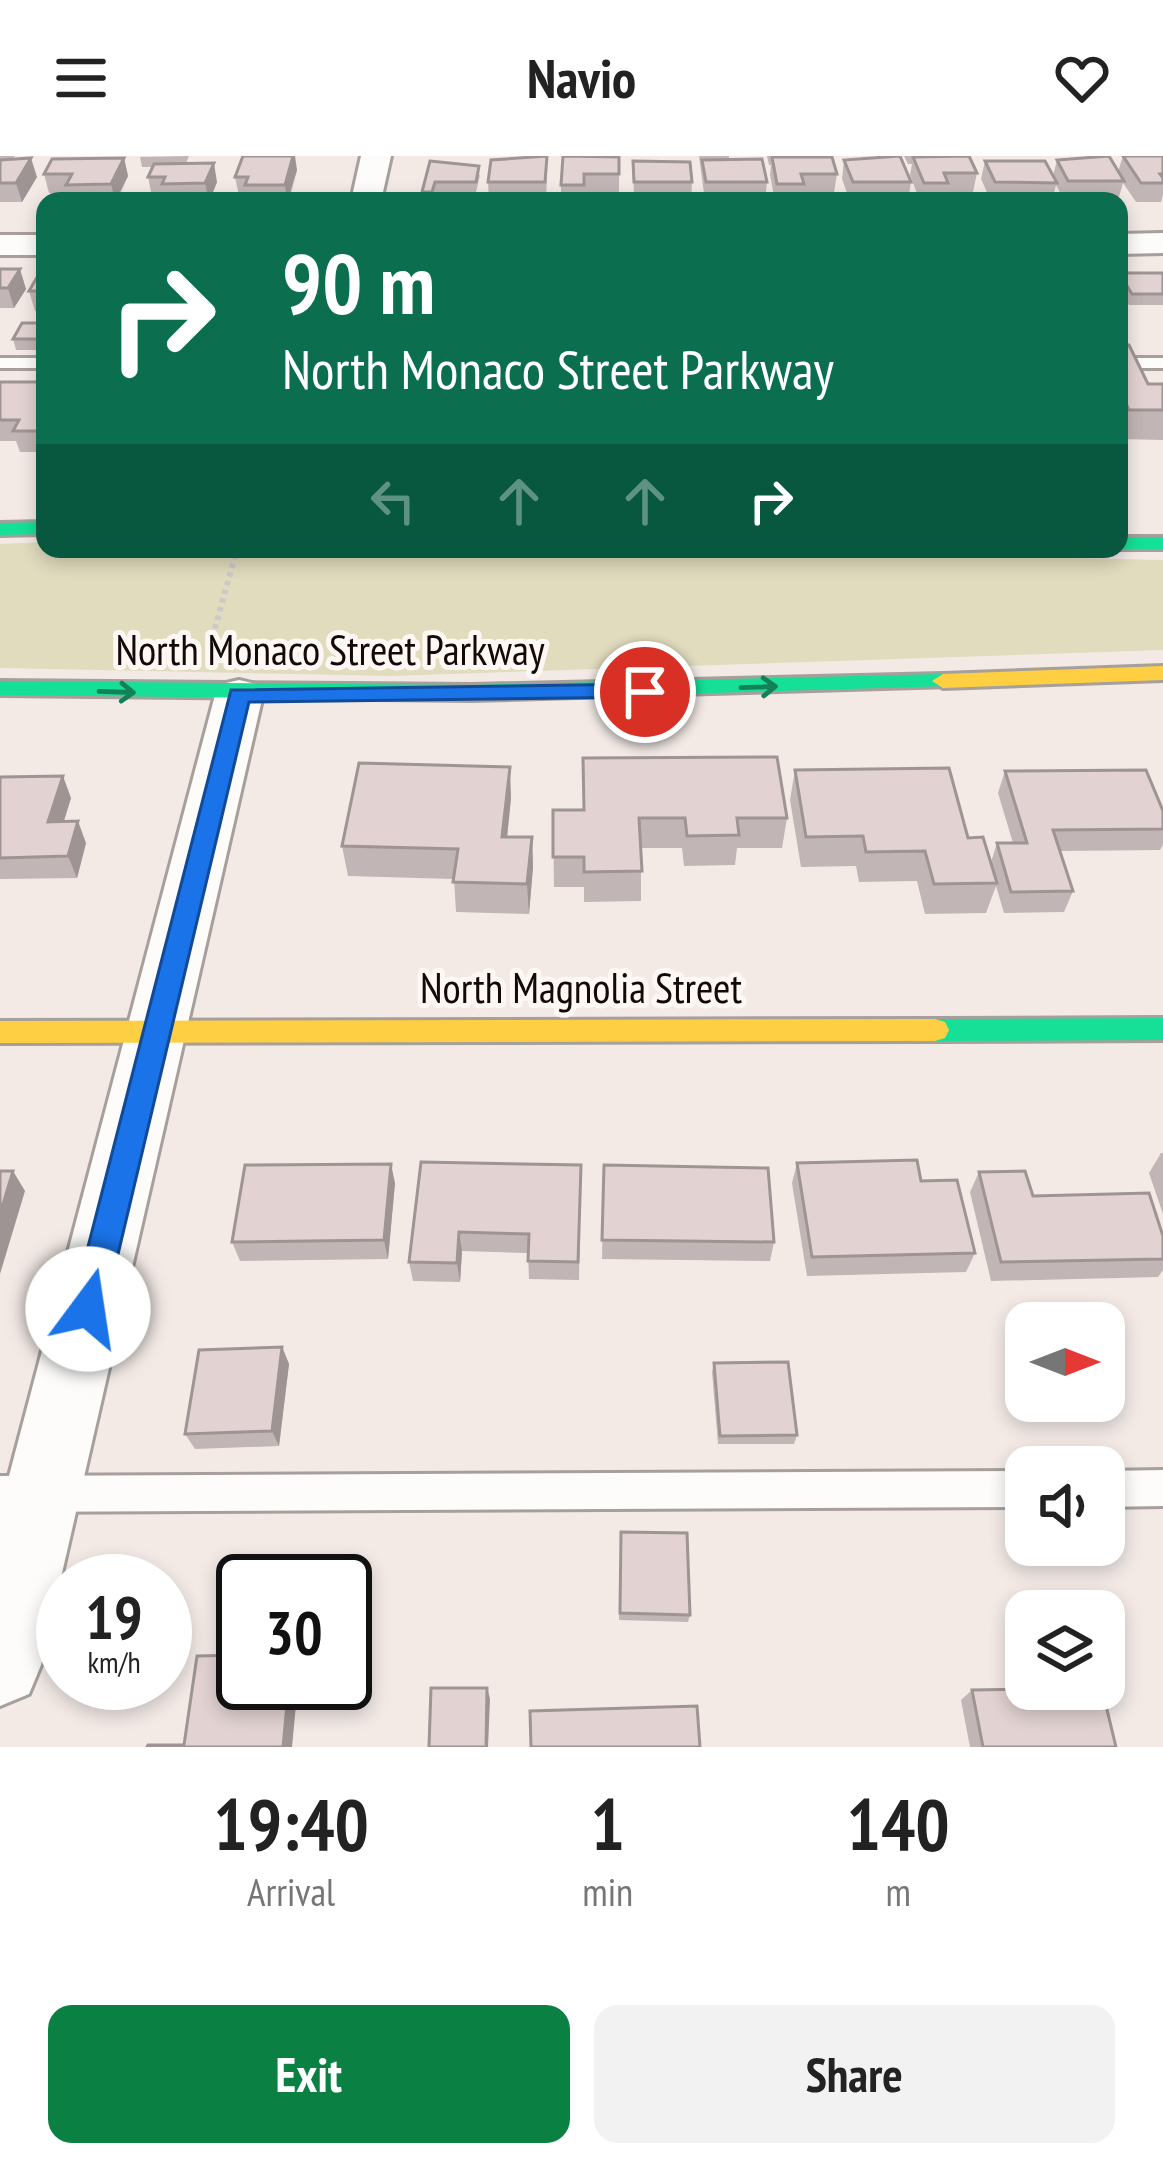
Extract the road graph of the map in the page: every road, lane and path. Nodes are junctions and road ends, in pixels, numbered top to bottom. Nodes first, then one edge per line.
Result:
1 (376, 156) edge
2 (368, 192) edge
3 (1163, 243) edge
4 (1128, 244) edge
5 (0, 245) edge
6 (36, 245) edge
7 (0, 363) edge
8 (36, 363) edge
9 (1128, 363) edge
10 (1163, 363) edge
11 (36, 528) edge
12 (0, 529) edge
13 (1128, 543) edge
14 (1163, 543) edge
15 (236, 558) edge
16 (1163, 673) edge
17 (0, 688) edge
18 (219, 694) junction
19 (1163, 1029) edge
20 (157, 1031) junction
21 (0, 1032) edge
22 (1163, 1488) edge
23 (1005, 1489) edge
24 (1125, 1489) edge
25 (21, 1494) edge
26 (0, 1665) edge

1 - 2 street
3 - 4 street
5 - 6 street
7 - 8 lane
9 - 10 lane
11 - 12 main road
13 - 14 main road
15 - 18 path
18 -> 16 main road, North Monaco Street Parkway
17 -> 18 main road, North Monaco Street Parkway
18 - 20 street
19 - 20 main road, North Magnolia Street
20 - 21 main road, North Magnolia Street
20 - 25 street
22 - 24 lane
23 - 25 lane
25 - 26 street

